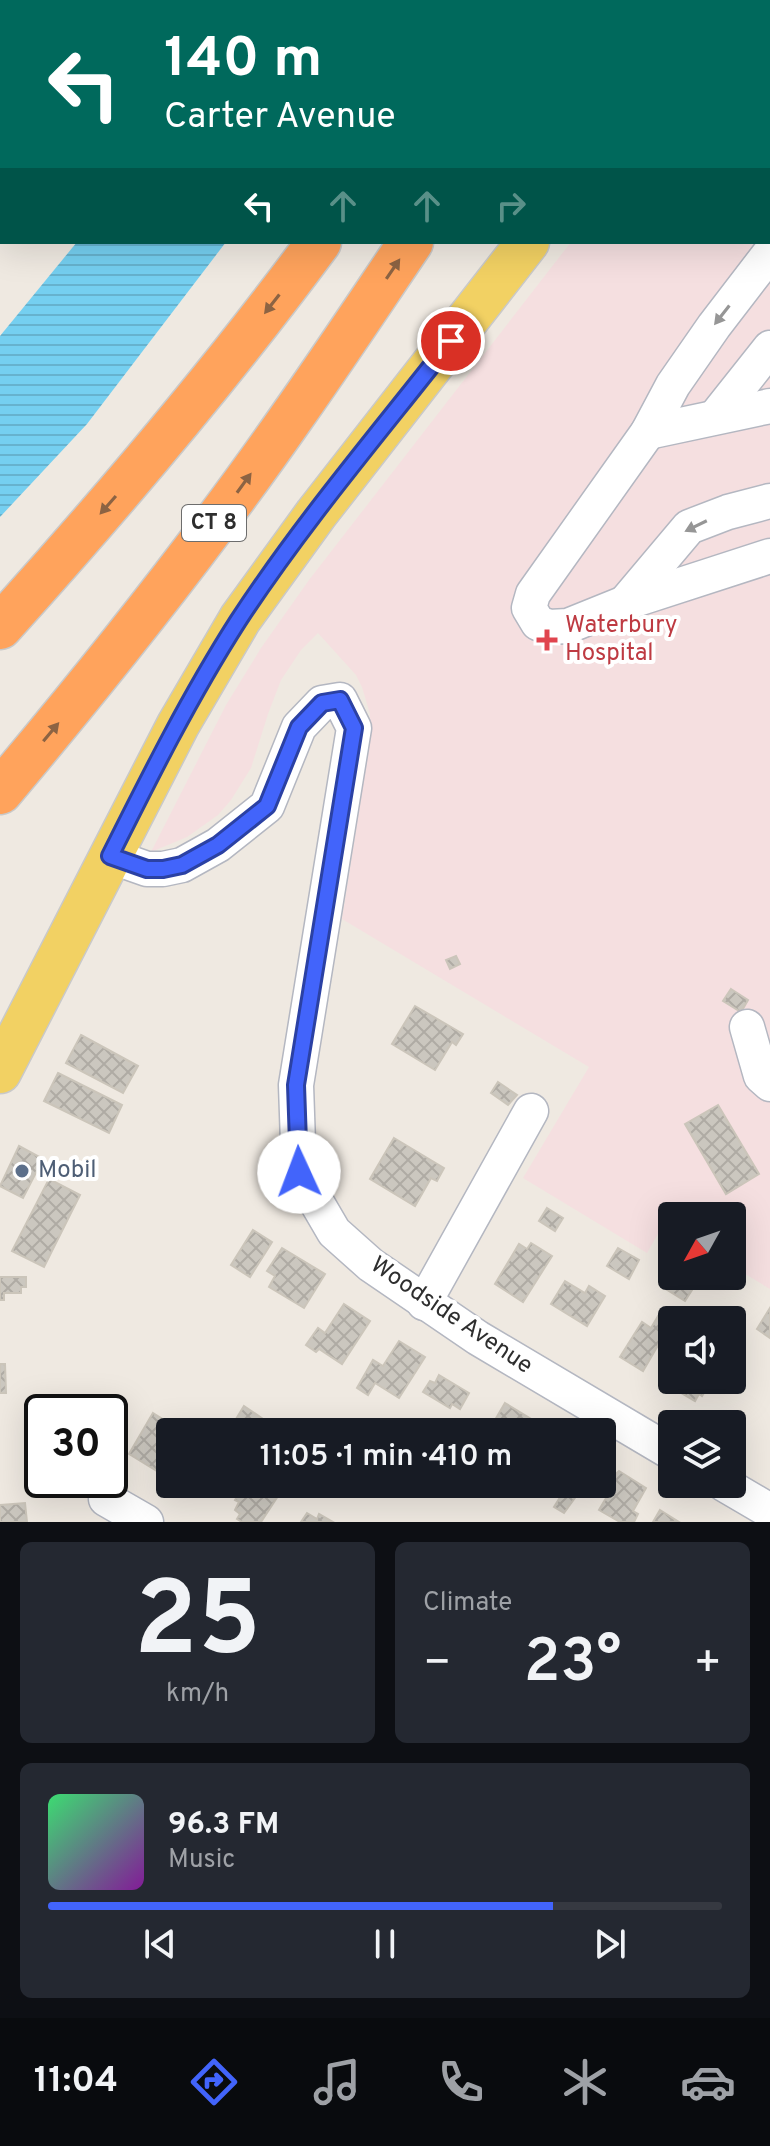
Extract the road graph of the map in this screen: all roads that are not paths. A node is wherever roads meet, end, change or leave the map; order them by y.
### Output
1 (317, 244) edge
2 (410, 244) edge
3 (526, 244) edge
4 (770, 253) edge
5 (770, 348) edge
6 (770, 406) edge
7 (716, 416) junction
8 (648, 432) junction
9 (770, 501) edge
10 (770, 556) edge
11 (625, 603) junction
12 (0, 627) edge
13 (0, 792) edge
14 (110, 856) junction
15 (747, 1027) dead end
16 (0, 1072) edge
17 (770, 1084) edge
18 (531, 1111) dead end
19 (424, 1303) junction
20 (658, 1445) edge
21 (746, 1497) edge
22 (106, 1499) dead end
23 (770, 1511) edge
24 (146, 1522) edge

1 -> 12 highway
13 -> 2 highway, CT 8
3 - 14 main road
4 -> 8 street
5 - 7 street
6 - 7 street
7 - 8 street
8 - 11 street
9 -> 11 street
10 - 11 street
14 - 16 main road
14 - 19 street, Woodside Avenue
15 - 17 street
18 - 19 street
19 - 20 street, Woodside Avenue
21 - 23 street
22 - 24 street

